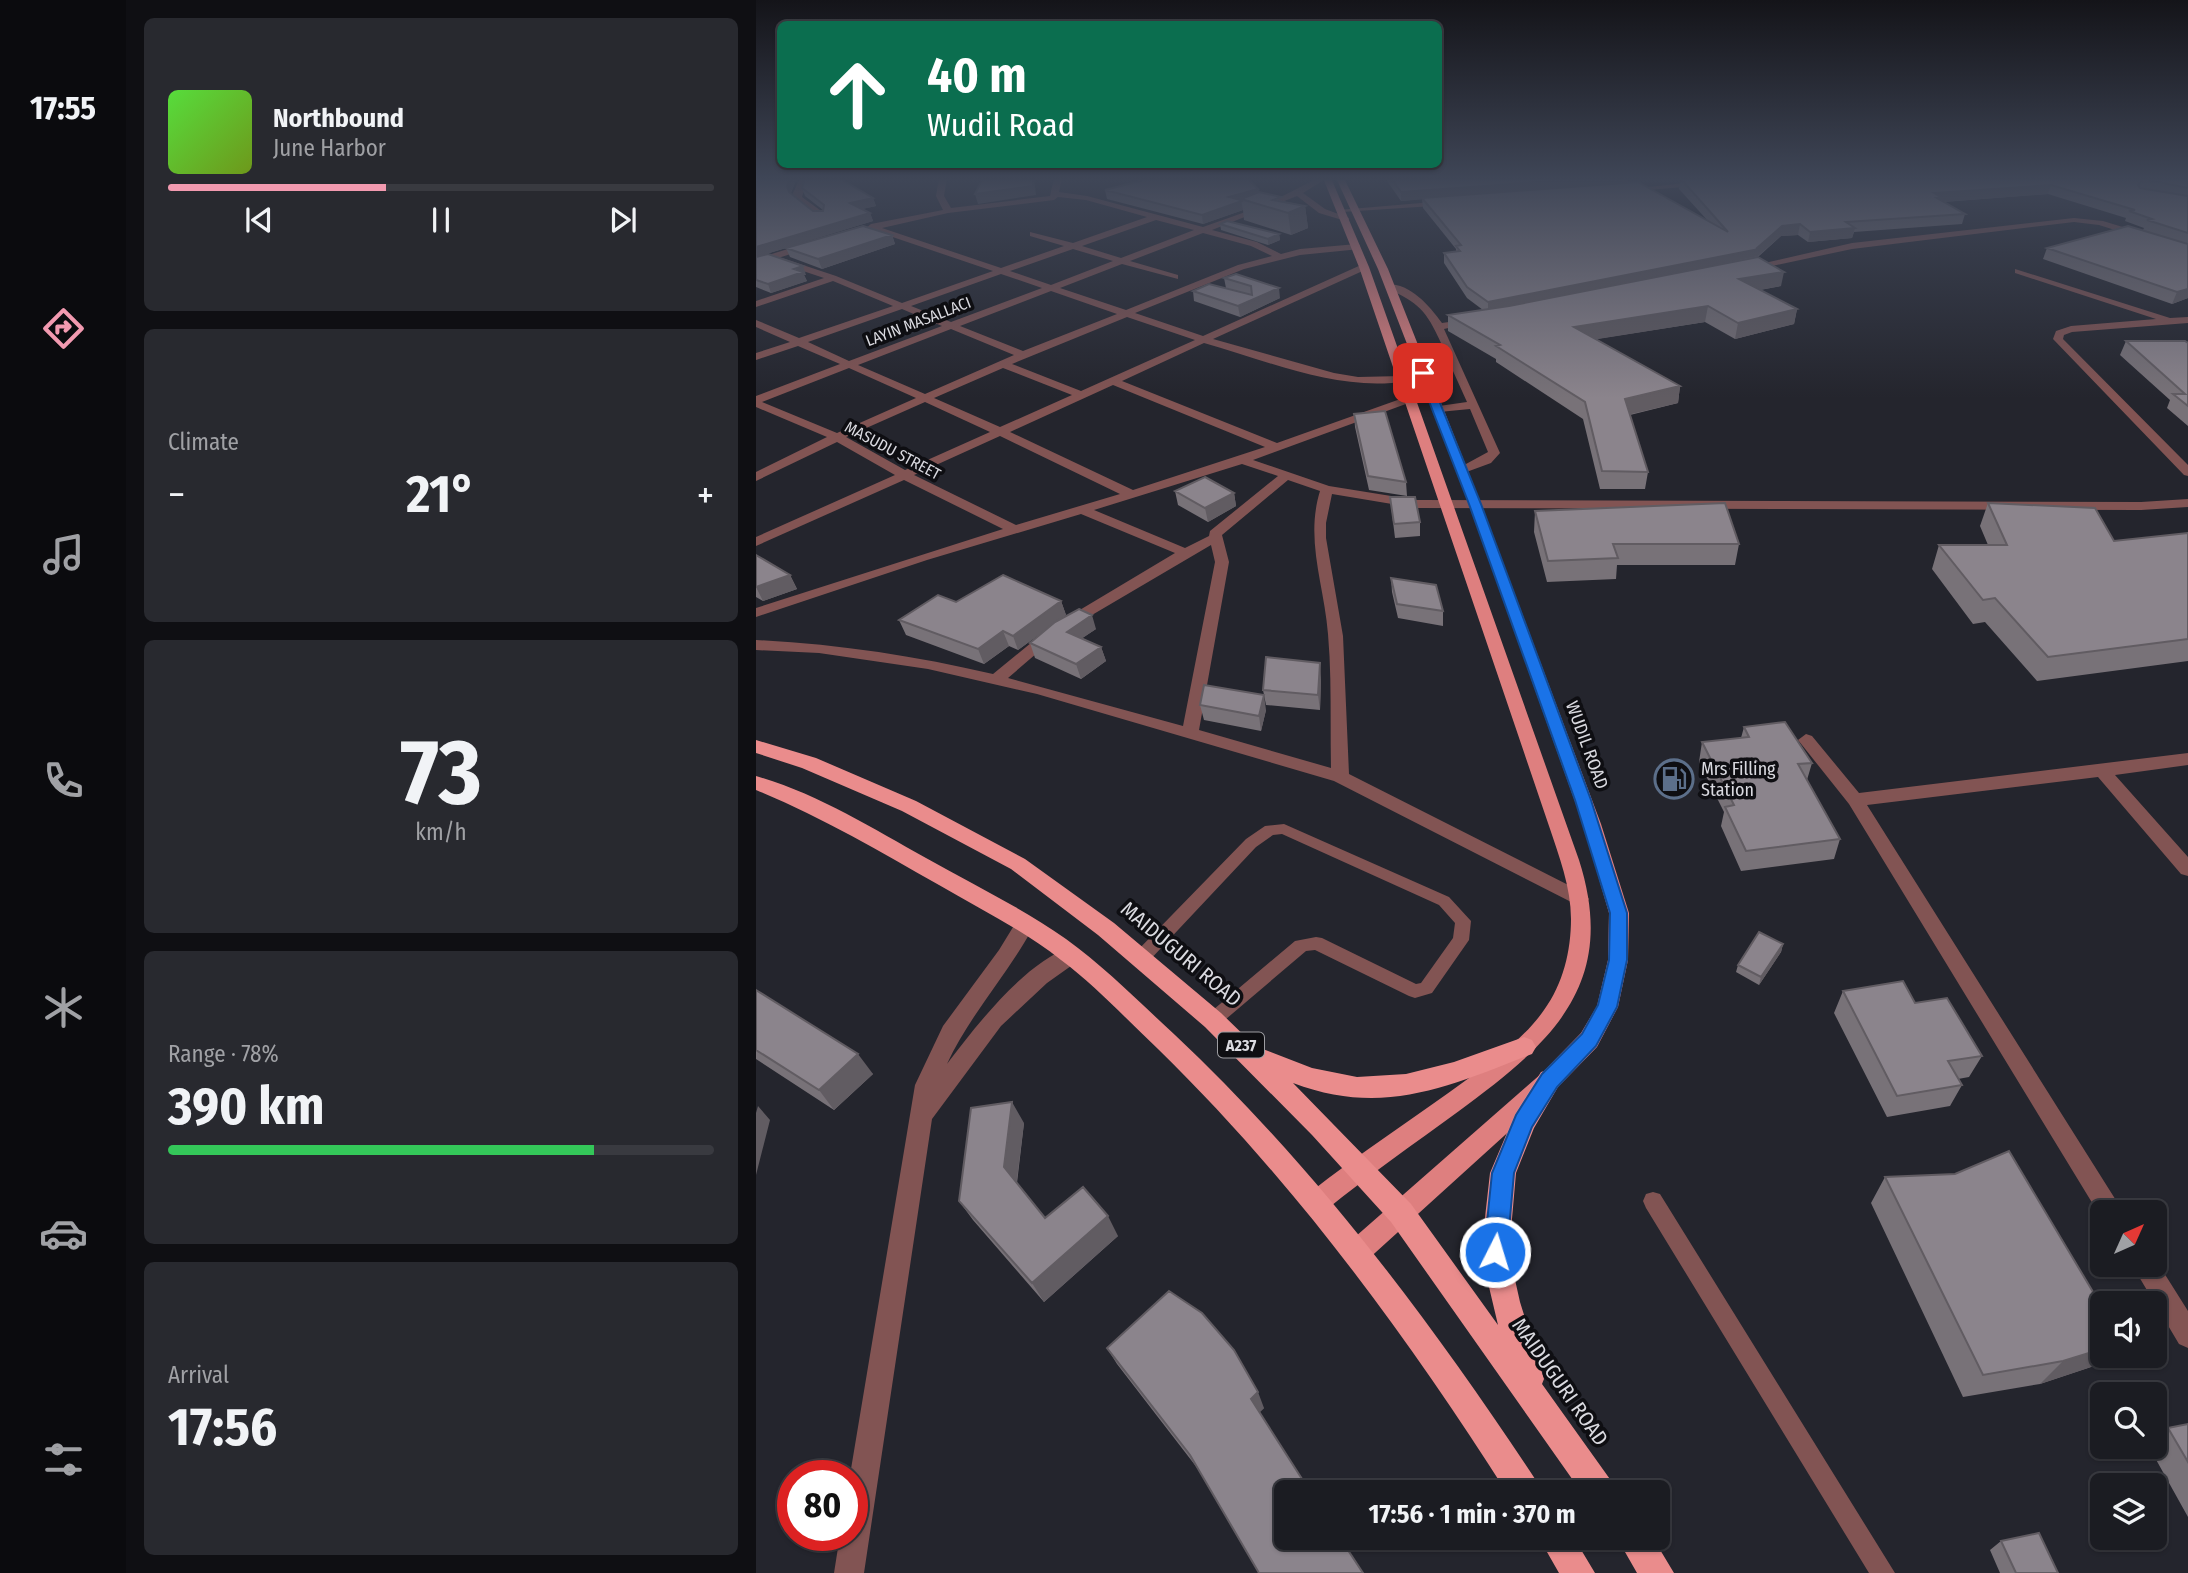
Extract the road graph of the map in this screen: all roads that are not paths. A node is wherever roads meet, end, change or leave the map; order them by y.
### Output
1 (789, 251) edge
2 (943, 251) edge
3 (1056, 251) edge
4 (1088, 251) edge
5 (1146, 251) edge
6 (1271, 251) edge
7 (1318, 251) edge
8 (1358, 251) edge
9 (1370, 251) edge
10 (1826, 251) edge
11 (756, 252) edge
12 (1278, 256) junction
13 (771, 257) junction
14 (756, 261) edge
15 (1119, 262) junction
16 (1364, 267) junction
17 (1000, 271) junction
18 (1732, 271) edge
19 (2018, 271) dead end
20 (1174, 277) dead end
21 (833, 278) junction
22 (1197, 285) junction
23 (1389, 286) junction
24 (1051, 288) junction
25 (1210, 289) edge
26 (756, 304) edge
27 (902, 306) junction
28 (1127, 314) junction
29 (1484, 320) edge
30 (2188, 320) edge
31 (2173, 321) junction
32 (756, 323) edge
33 (949, 326) junction
34 (1438, 327) junction
35 (1205, 340) junction
36 (800, 341) junction
37 (1446, 346) junction
38 (1413, 349) junction
39 (1023, 355) junction
40 (756, 357) edge
41 (1004, 364) junction
42 (848, 365) junction
43 (1402, 379) junction
44 (1113, 381) junction
45 (1082, 395) junction
46 (927, 399) junction
47 (1410, 399) junction
48 (756, 401) edge
49 (1474, 405) junction
50 (1439, 409) junction
51 (1001, 432) junction
52 (837, 437) junction
53 (1275, 447) junction
54 (1241, 460) junction
55 (1461, 470) junction
56 (2188, 472) edge
57 (1287, 475) junction
58 (906, 476) junction
59 (756, 477) edge
60 (1327, 489) junction
61 (1133, 495) junction
62 (2188, 503) edge
63 (1475, 504) junction
64 (1446, 505) junction
65 (1083, 510) junction
66 (1014, 529) junction
67 (1215, 538) junction
68 (756, 542) edge
69 (1186, 553) junction
70 (756, 613) edge
71 (756, 645) edge
72 (996, 680) junction
73 (1190, 733) junction
74 (1806, 740) dead end
75 (756, 746) edge
76 (2188, 759) edge
77 (2102, 771) junction
78 (1340, 778) junction
79 (756, 783) edge
80 (1855, 800) junction
81 (1592, 824) junction
82 (1558, 826) junction
83 (2188, 869) edge
84 (1579, 898) junction
85 (1025, 924) junction
86 (1071, 955) junction
87 (1141, 958) junction
88 (1213, 1020) junction
89 (1524, 1047) junction
90 (1249, 1052) junction
91 (1550, 1080) junction
92 (922, 1114) junction
93 (1359, 1168) junction
94 (2104, 1200) edge
95 (1653, 1201) dead end
96 (1317, 1202) junction
97 (1401, 1213) junction
98 (1356, 1253) junction
99 (2153, 1278) edge
100 (2188, 1335) edge
101 (1533, 1394) junction
102 (1518, 1480) edge
103 (1592, 1480) edge
104 (1563, 1550) edge
105 (1641, 1550) edge
106 (849, 1573) edge
107 (1578, 1573) edge
108 (1657, 1573) edge
109 (1883, 1573) edge

1 - 13 street
2 - 17 street
3 - 17 street
4 - 15 street
5 - 15 street, LAYIN MASALLACI
6 - 12 street
7 - 12 street
8 - 16 main road, WUDIL ROAD
9 - 23 main road, WUDIL ROAD
10 - 18 street
11 - 13 street
12 - 22 street
13 - 14 street
13 - 21 street
15 - 20 street
15 - 24 street, LAYIN MASALLACI
16 - 35 street
16 - 43 main road, WUDIL ROAD
17 - 24 street
17 - 27 street
19 - 31 street
21 - 26 street
21 - 27 street
22 - 25 street
22 - 28 street
23 - 34 street
23 - 38 main road, WUDIL ROAD
24 - 28 street
24 - 33 street, LAYIN MASALLACI
27 - 33 street
27 - 36 street
28 - 35 street
28 - 39 street
29 - 34 street
30 - 31 street
31 - 56 street
32 - 36 street
33 - 39 street
33 - 42 street, LAYIN MASALLACI
34 - 37 street
35 - 43 street
35 - 44 street
36 - 40 street
36 - 42 street
37 - 38 street
37 - 49 street
38 - 50 main road, WUDIL ROAD
39 - 41 street
41 - 45 street
41 - 46 street
42 - 46 street
42 - 48 street, LAYIN MASALLACI
43 - 47 main road, WUDIL ROAD
44 - 45 street
44 - 53 street
45 - 51 street
46 - 51 street
46 - 52 street
47 - 53 street
47 - 64 main road, WUDIL ROAD
48 - 52 street, MASUDU STREET
49 - 50 street
49 - 55 street
50 - 55 main road, WUDIL ROAD
51 - 58 street
51 - 61 street
52 - 58 street, MASUDU STREET
52 - 59 street
53 - 54 street
54 - 57 street
54 - 61 street
55 - 63 main road, WUDIL ROAD
57 - 60 street
57 - 67 street
58 - 66 street, MASUDU STREET
58 - 68 street
60 - 64 street
60 - 78 street
61 - 65 street
62 - 63 street
63 - 64 street
63 - 81 main road, WUDIL ROAD
64 - 82 main road, WUDIL ROAD
65 - 66 street
65 - 69 street
66 - 70 street
67 - 69 street
67 - 73 street
69 - 72 street
71 - 72 street
72 - 73 street
73 - 78 street
74 - 80 street
75 - 87 highway, MAIDUGURI ROAD / A237
76 - 77 street
77 - 80 street
77 - 83 street
78 - 84 street
79 - 85 highway, A237
80 - 94 street
81 - 82 main road
81 - 91 main road, WUDIL ROAD
82 - 84 main road, WUDIL ROAD
84 - 89 main road, WUDIL ROAD
85 - 86 highway, A237
85 - 92 street
86 - 92 street
86 - 96 highway, A237
87 - 88 highway, MAIDUGURI ROAD / A237
87 - 88 lane
88 - 90 highway, MAIDUGURI ROAD / A237
89 - 90 highway
89 - 93 main road, WUDIL ROAD
90 - 93 highway, MAIDUGURI ROAD / A237
91 - 97 main road, WUDIL ROAD
91 - 101 highway
92 - 106 street
93 - 96 main road, WUDIL ROAD
93 - 97 highway, MAIDUGURI ROAD / A237
95 - 109 lane
96 - 98 highway, A237
97 - 98 main road, WUDIL ROAD
97 - 101 highway, MAIDUGURI ROAD / A237
98 - 102 highway, A237
99 - 100 street
101 - 103 highway, MAIDUGURI ROAD / A237
104 - 107 highway
105 - 108 highway

